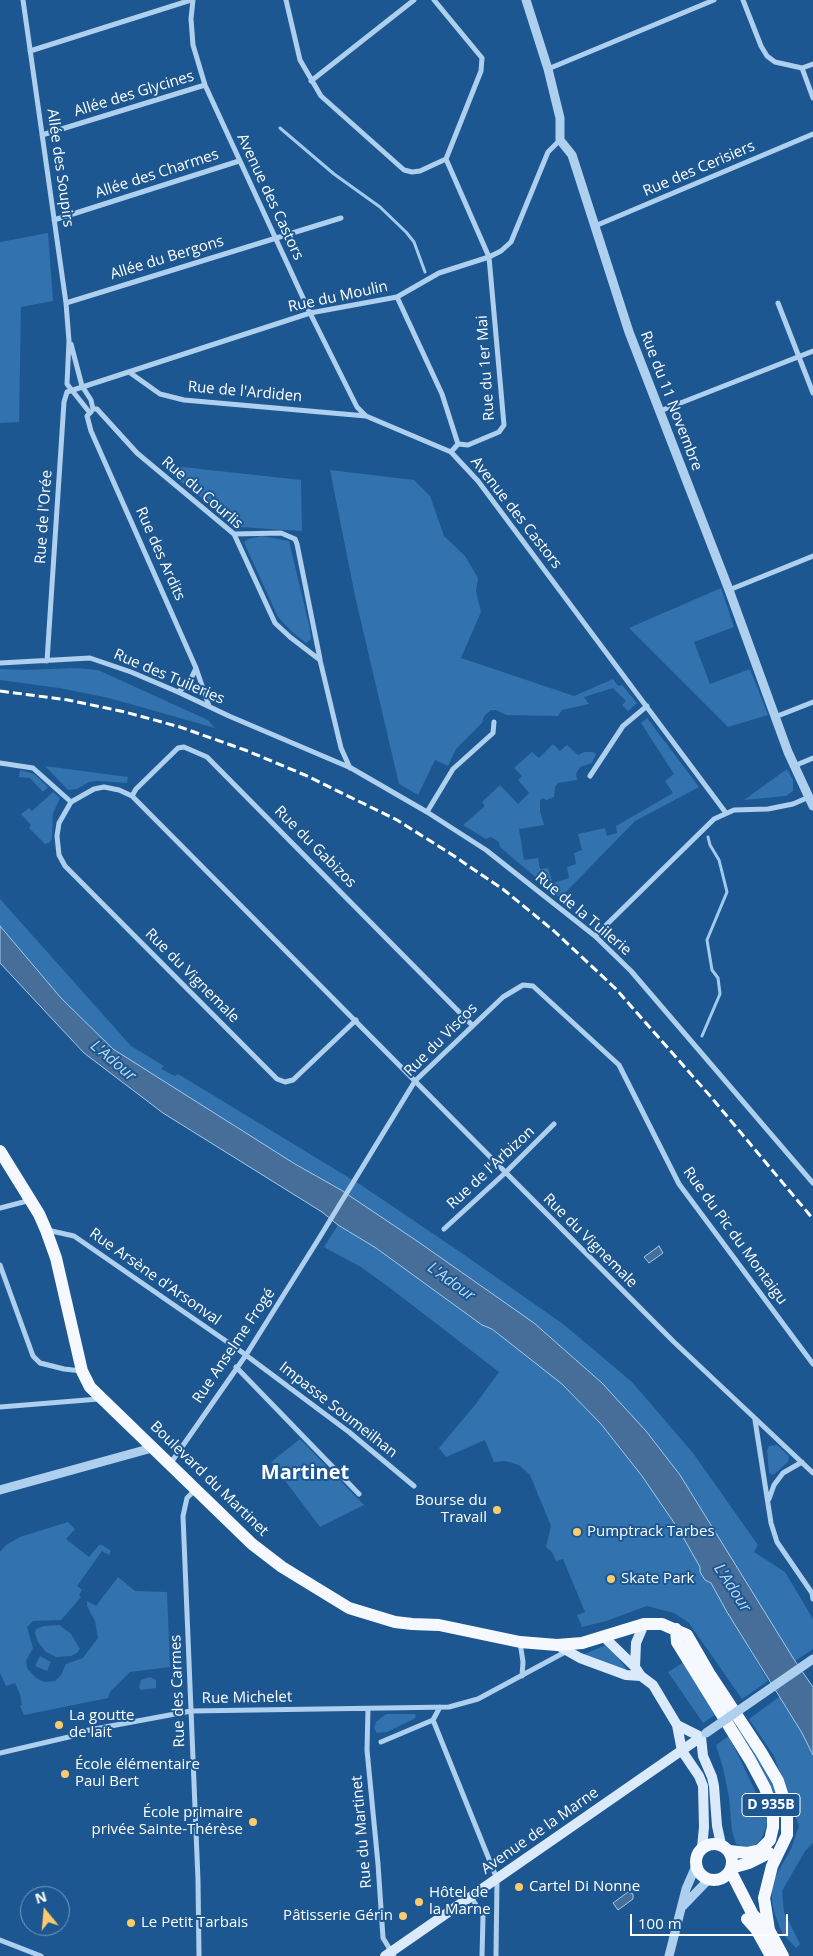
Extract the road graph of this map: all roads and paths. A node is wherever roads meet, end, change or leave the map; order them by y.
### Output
1 (23, 0) edge
2 (192, 0) edge
3 (286, 0) edge
4 (414, 0) edge
5 (434, 0) edge
6 (526, 0) edge
7 (714, 0) edge
8 (743, 0) edge
9 (30, 51) junction
10 (813, 64) edge
11 (802, 68) junction
12 (548, 69) junction
13 (311, 81) junction
14 (205, 85) junction
15 (813, 98) edge
16 (813, 134) edge
17 (42, 135) junction
18 (560, 140) junction
19 (446, 159) junction
20 (239, 161) junction
21 (341, 218) dead end
22 (54, 220) junction
23 (595, 226) junction
24 (275, 237) junction
25 (489, 257) junction
26 (397, 297) junction
27 (66, 303) junction
28 (778, 303) dead end
29 (310, 313) junction
30 (69, 341) junction
31 (813, 351) edge
32 (799, 357) junction
33 (130, 372) junction
34 (82, 386) junction
35 (71, 389) junction
36 (813, 393) edge
37 (91, 411) junction
38 (660, 411) junction
39 (366, 416) junction
40 (458, 444) junction
41 (451, 452) junction
42 (234, 534) junction
43 (813, 556) edge
44 (729, 590) junction
45 (320, 660) junction
46 (47, 661) junction
47 (0, 663) edge
48 (196, 668) junction
49 (178, 692) junction
50 (813, 702) edge
51 (209, 706) junction
52 (647, 706) junction
53 (775, 717) junction
54 (494, 722) dead end
55 (278, 736) joint
56 (813, 758) edge
57 (0, 763) edge
58 (794, 766) junction
59 (350, 768) junction
60 (590, 776) dead end
61 (132, 796) junction
62 (809, 797) junction
63 (71, 802) junction
64 (813, 806) edge
65 (427, 812) junction
66 (726, 813) junction
67 (595, 936) junction
68 (503, 997) joint
69 (356, 1020) junction
70 (472, 1025) junction
71 (416, 1081) junction
72 (554, 1124) dead end
73 (0, 1151) edge
74 (506, 1173) junction
75 (813, 1183) edge
76 (30, 1200) junction
77 (0, 1208) edge
78 (444, 1229) dead end
79 (46, 1230) junction
80 (318, 1240) joint
81 (0, 1265) edge
82 (246, 1355) junction
83 (813, 1364) edge
84 (236, 1368) junction
85 (82, 1371) junction
86 (101, 1399) junction
87 (0, 1406) edge
88 (755, 1419) junction
89 (152, 1448) junction
90 (802, 1462) junction
91 (170, 1464) junction
92 (813, 1473) edge
93 (414, 1486) dead end
94 (196, 1489) junction
95 (0, 1490) edge
96 (359, 1494) dead end
97 (768, 1502) junction
98 (813, 1595) edge
99 (644, 1624) junction
100 (676, 1629) junction
101 (604, 1637) junction
102 (520, 1642) junction
103 (562, 1648) junction
104 (813, 1659) edge
105 (638, 1672) junction
106 (522, 1676) junction
107 (440, 1707) junction
108 (368, 1709) junction
109 (191, 1711) junction
110 (433, 1720) junction
111 (677, 1725) junction
112 (703, 1735) junction
113 (380, 1742) dead end
114 (682, 1751) junction
115 (0, 1753) edge
116 (787, 1834) junction
117 (702, 1848) junction
118 (725, 1848) junction
119 (696, 1866) junction
120 (728, 1876) junction
121 (497, 1878) junction
122 (709, 1879) junction
123 (471, 1897) junction
124 (683, 1906) junction
125 (769, 1930) junction
126 (0, 1940) edge
127 (390, 1955) edge
128 (41, 1956) edge
129 (199, 1956) edge
130 (482, 1956) edge
131 (496, 1956) edge
132 (669, 1956) edge
133 (771, 1956) edge
134 (783, 1956) edge

1 - 9 street, Allée des Soupirs
2 - 9 street
2 - 14 street, Avenue des Castors
3 - 13 street
4 - 13 street
5 - 19 street
6 - 12 street
7 - 12 street
8 - 11 street
9 - 17 street, Allée des Soupirs
10 - 11 street
11 - 15 street
12 - 18 street
13 - 19 street
14 - 17 street, Allée des Glycines
14 - 20 street, Avenue des Castors
16 - 23 street, Rue des Cerisiers
17 - 22 street, Allée des Soupirs
18 - 23 street, Rue du 11 Novembre
18 - 25 street, Rue du Moulin
19 - 25 street
20 - 22 street, Allée des Charmes
20 - 24 street, Avenue des Castors
21 - 24 street, Allée du Bergons
22 - 27 street, Allée des Soupirs
23 - 38 street, Rue du 11 Novembre
24 - 27 street, Allée du Bergons
24 - 29 street, Avenue des Castors
25 - 26 street, Rue du Moulin
25 - 40 street, Rue du 1er Mai
26 - 29 street, Rue du Moulin
26 - 40 street
27 - 30 street, Allée des Soupirs
28 - 32 street
29 - 33 street, Rue du Moulin
29 - 39 street, Avenue des Castors
30 - 34 street, Allée des Soupirs
30 - 35 street, Allée des Soupirs
31 - 32 street
32 - 36 street
32 - 38 street
33 - 34 street, Rue du Moulin
33 - 39 street, Rue de l'Ardiden
34 - 35 street
34 - 37 street, Rue des Ardits
35 - 37 street, Rue des Ardits
35 - 46 street, Rue de l'Orée
37 - 42 street, Rue du Courlis
37 - 48 street, Rue des Ardits
38 - 44 street, Rue du 11 Novembre
39 - 41 street, Avenue des Castors
40 - 41 street
41 - 52 street, Avenue des Castors
42 - 45 street, Rue du Courlis
42 - 45 street
43 - 44 street
44 - 53 street, Rue du 11 Novembre
45 - 59 street
46 - 47 street, Rue des Tuileries
46 - 49 street, Rue des Tuileries
48 - 49 street
48 - 51 street, Rue des Ardits
49 - 51 street, Rue des Tuileries
50 - 53 street
51 - 55 street, Rue des Tuileries
52 - 60 street
52 - 66 street, Avenue des Castors
53 - 58 street, Rue du 11 Novembre
54 - 65 street
55 - 59 street, Rue de la Tuilerie
56 - 58 street
57 - 63 street
58 - 62 street, Rue du 11 Novembre
59 - 65 street, Rue de la Tuilerie
61 - 63 street, Rue du Vignemale
61 - 69 street, Rue du Vignemale
61 - 70 street, Rue du Gabizos
62 - 64 street, Rue du 11 Novembre
62 - 66 street
63 - 69 street, Rue du Vignemale
65 - 67 street, Rue de la Tuilerie
66 - 67 street
67 - 75 street, Rue de la Tuilerie
68 - 70 street, Rue du Viscos
68 - 83 street, Rue du Pic du Montaigu
69 - 71 street, Rue du Vignemale
70 - 71 street, Rue du Viscos
71 - 74 street, Rue du Vignemale
71 - 80 street, Rue du Viscos
72 - 74 street, Rue de l'Arbizon
73 - 76 main road, Boulevard du Martinet
74 - 78 street, Rue de l'Arbizon
74 - 88 street, Rue du Vignemale
76 - 77 street
76 - 79 main road, Boulevard du Martinet
79 - 82 street, Rue Arsène d'Arsonval
79 - 85 main road, Boulevard du Martinet
80 - 82 street, Rue Anselme Frogé
81 - 85 street
82 - 84 street, Rue Anselme Frogé
82 - 93 street, Impasse Soumeilhan
84 - 91 street, Rue Anselme Frogé
84 - 96 street
85 - 86 main road, Boulevard du Martinet
86 - 87 street
86 - 89 main road, Boulevard du Martinet
88 - 90 street, Rue du Vignemale
88 - 97 street
89 - 91 main road, Boulevard du Martinet
89 - 95 street
90 - 92 street, Rue du Vignemale
90 - 97 street
91 - 94 main road, Boulevard du Martinet
94 - 102 main road, Boulevard du Martinet
94 - 109 street, Rue des Carmes
97 - 98 street
99 - 100 main road
99 - 101 main road, Boulevard du Martinet
99 - 105 main road
100 - 116 main road
100 - 118 main road, D 935B
101 - 103 main road, Boulevard du Martinet
101 - 105 main road
102 - 103 main road, Boulevard du Martinet
102 - 106 street
103 - 105 main road, Boulevard du Martinet
103 - 106 street, Rue Michelet
104 - 112 street, bridge
105 - 111 main road
106 - 107 street, Rue Michelet
107 - 108 street, Rue Michelet
107 - 110 street
108 - 109 street, Rue Michelet
108 - 127 street, Rue du Martinet
109 - 115 street, Rue Michelet
109 - 129 street, Rue des Carmes
110 - 113 street
110 - 121 street
111 - 112 main road
111 - 114 main road
112 - 114 main road, Avenue de la Marne
112 - 118 main road
114 - 117 main road
114 - 121 main road, Avenue de la Marne
116 - 120 main road
116 - 125 main road
117 - 118 main road
117 - 119 main road
118 - 120 main road
119 - 122 main road
119 - 124 street
120 - 122 main road
120 - 125 main road
120 - 133 main road
121 - 123 main road, Avenue de la Marne
121 - 131 street
122 - 124 street
123 - 127 main road, Avenue de la Marne
123 - 130 street
124 - 132 street
125 - 134 main road
126 - 128 street

